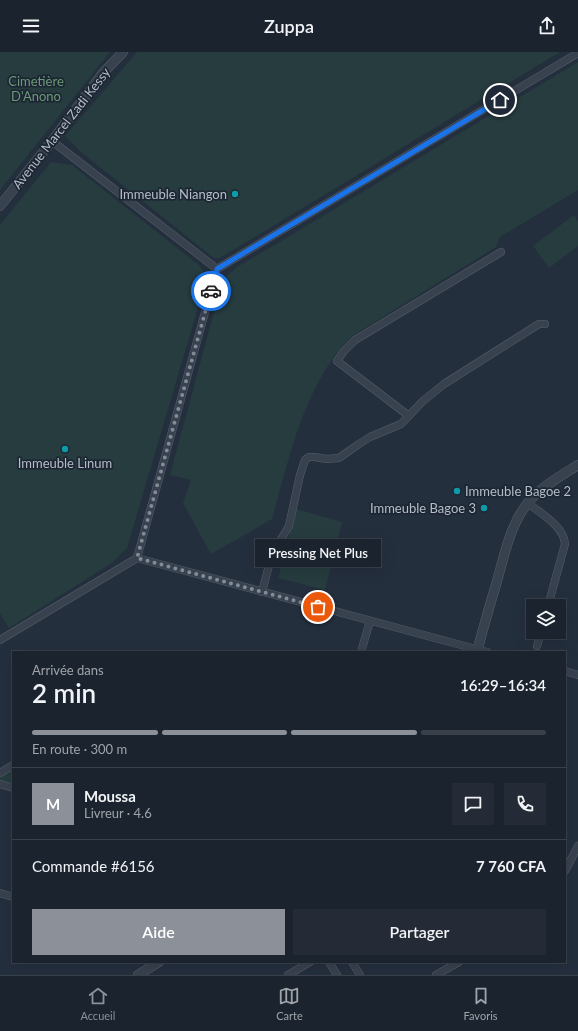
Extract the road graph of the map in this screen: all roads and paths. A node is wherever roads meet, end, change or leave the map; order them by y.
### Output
1 (123, 52) edge
2 (578, 53) edge
3 (52, 140) junction
4 (0, 206) edge
5 (501, 252) dead end
6 (217, 269) junction
7 (545, 324) dead end
8 (409, 416) junction
9 (578, 465) edge
10 (528, 503) junction
11 (137, 558) junction
12 (262, 592) junction
13 (550, 599) edge
14 (370, 621) junction
15 (539, 639) edge
16 (0, 640) edge
17 (537, 646) dead end
18 (360, 651) edge
19 (477, 651) edge
20 (566, 671) edge
21 (578, 675) edge
22 (12, 766) edge
23 (0, 772) edge
24 (0, 784) edge
25 (12, 788) edge
26 (578, 846) edge
27 (566, 869) edge
28 (0, 893) edge
29 (12, 897) edge
30 (157, 963) edge
31 (308, 963) edge
32 (331, 963) edge
33 (353, 963) edge
34 (457, 963) edge
35 (138, 975) edge
36 (288, 975) edge
37 (337, 975) edge
38 (360, 975) edge
39 (436, 975) edge

1 - 3 street, Avenue Marcel Zadi Kessy
2 - 6 street
3 - 4 street, Avenue Marcel Zadi Kessy
3 - 6 street
5 - 8 street
6 - 11 street
7 - 8 street
8 - 12 street
9 - 10 street
10 - 13 street
10 - 19 street
11 - 12 street
11 - 16 street
12 - 14 street
14 - 18 street
14 - 19 street
15 - 17 street
20 - 21 street
22 - 23 street
24 - 25 street
26 - 27 street
28 - 29 street
30 - 35 street
31 - 36 street
32 - 37 street
33 - 38 street
34 - 39 street

